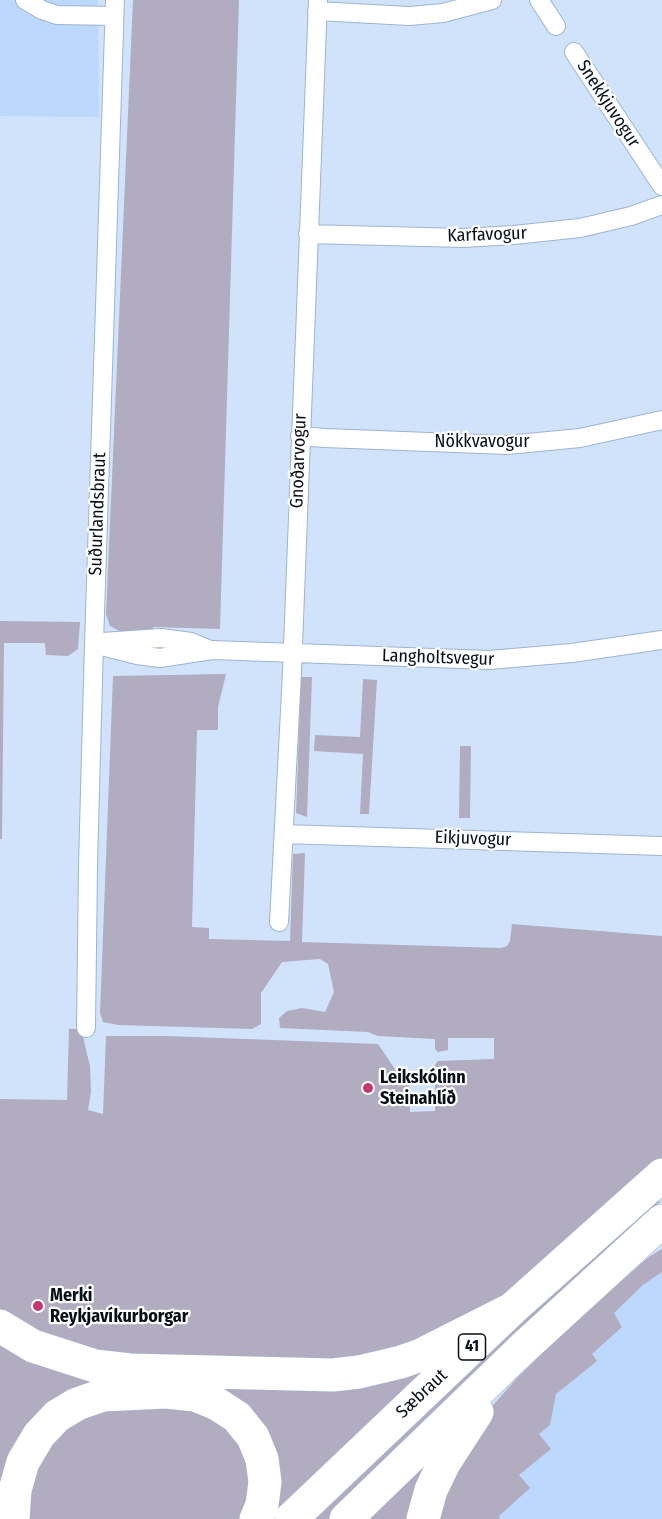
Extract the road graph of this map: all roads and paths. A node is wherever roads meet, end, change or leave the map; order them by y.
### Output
1 (25, 0) edge
2 (492, 0) edge
3 (539, 0) edge
4 (317, 6) edge
5 (115, 8) edge
6 (556, 26) dead end
7 (574, 52) dead end
8 (662, 186) edge
9 (662, 205) edge
10 (308, 234) junction
11 (662, 420) edge
12 (300, 436) junction
13 (662, 640) edge
14 (94, 644) junction
15 (292, 653) junction
16 (284, 834) junction
17 (662, 846) edge
18 (279, 922) dead end
19 (86, 1028) dead end
20 (660, 1178) edge
21 (662, 1221) edge
22 (662, 1238) edge
23 (624, 1257) junction
24 (512, 1309) junction
25 (0, 1326) edge
26 (521, 1350) junction
27 (13, 1519) edge
28 (256, 1519) edge
29 (291, 1519) edge
30 (346, 1519) edge
31 (423, 1519) edge

1 - 5 street
2 - 4 street
3 - 6 street
4 - 10 street, Gnoðarvogur
5 - 14 street, Suðurlandsbraut
7 - 8 street, Snekkjuvogur
9 - 10 street, Karfavogur
10 - 12 street, Gnoðarvogur
11 - 12 street, Nökkvavogur
12 - 15 street, Gnoðarvogur
13 - 15 street, Langholtsvegur
14 - 15 street, Langholtsvegur
14 - 19 street, Suðurlandsbraut
15 - 16 street, Gnoðarvogur
16 - 17 street, Eikjuvogur
16 - 18 street, Gnoðarvogur
20 - 24 highway, Sæbraut / 41
21 - 23 highway, Sæbraut / 41
22 - 23 street
23 - 26 highway, Sæbraut / 41
24 - 25 highway
24 - 29 highway, Sæbraut / 41
26 - 30 highway, Sæbraut / 41
26 - 31 highway
27 - 28 highway

